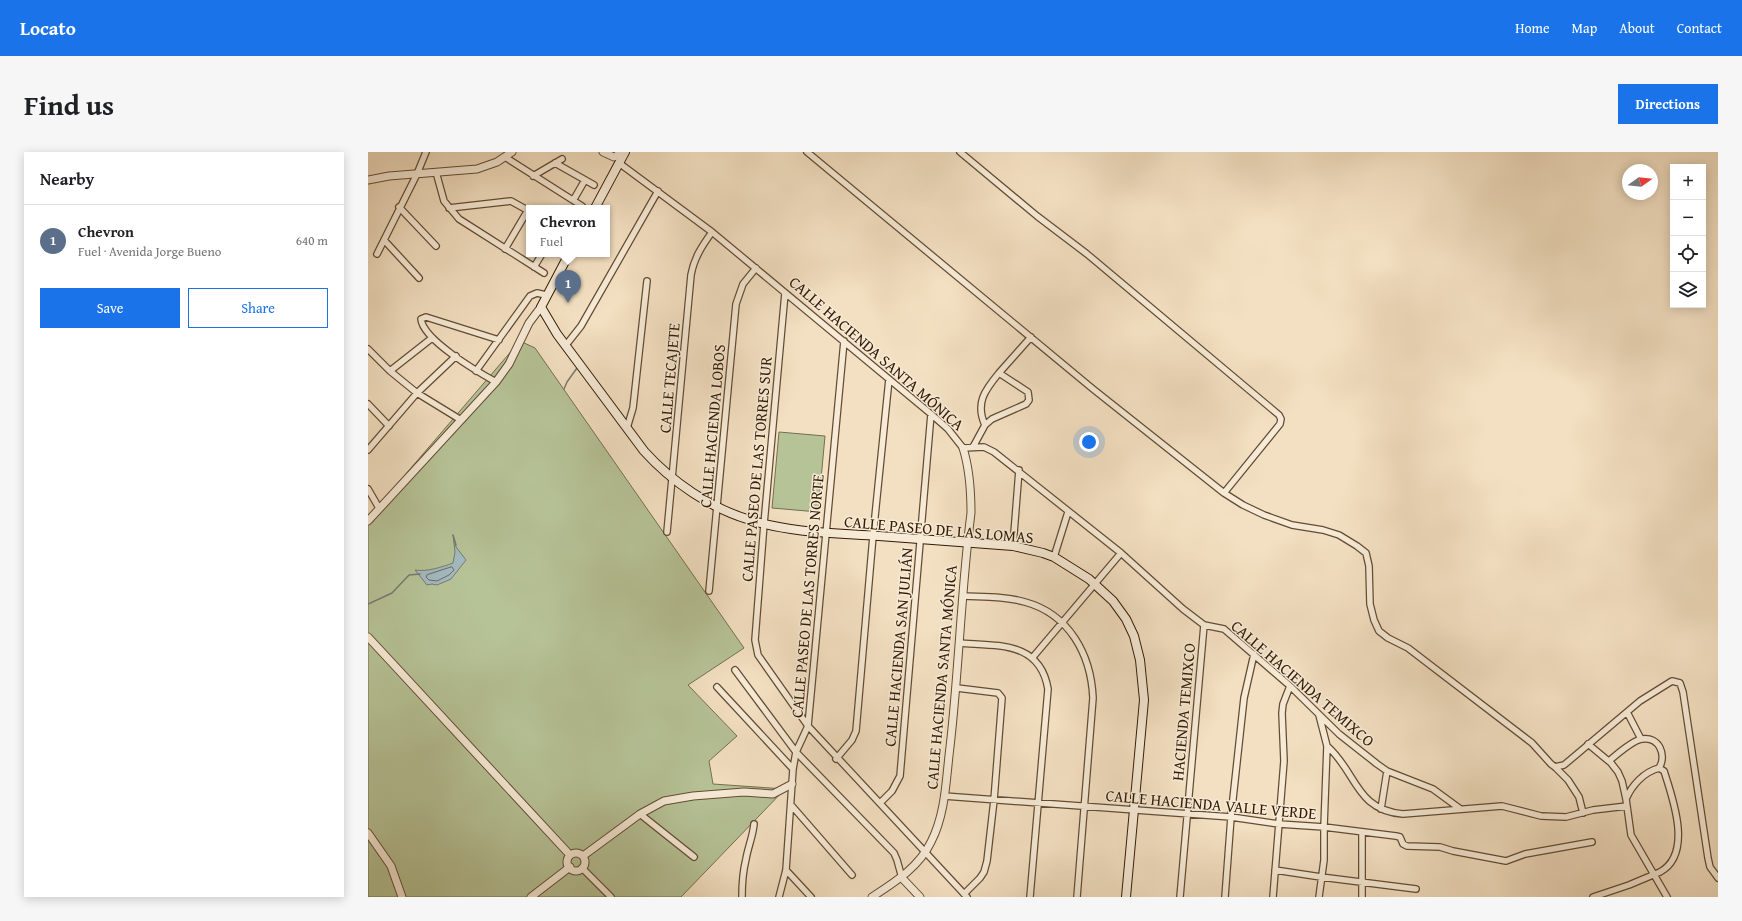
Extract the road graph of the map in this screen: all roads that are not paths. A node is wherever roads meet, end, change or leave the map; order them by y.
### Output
1 (426, 152) edge
2 (512, 152) edge
3 (603, 152) edge
4 (619, 152) edge
5 (625, 152) edge
6 (807, 152) edge
7 (960, 152) edge
8 (505, 157) junction
9 (562, 159) dead end
10 (555, 163) junction
11 (620, 163) junction
12 (436, 172) junction
13 (417, 174) junction
14 (533, 176) junction
15 (368, 180) edge
16 (585, 180) junction
17 (594, 185) dead end
18 (658, 191) junction
19 (574, 199) junction
20 (581, 205) edge
21 (597, 205) edge
22 (399, 207) junction
23 (449, 208) junction
24 (526, 208) edge
25 (526, 215) edge
26 (712, 232) junction
27 (384, 240) junction
28 (436, 246) dead end
29 (504, 249) junction
30 (377, 254) dead end
31 (540, 257) edge
32 (567, 257) edge
33 (534, 267) junction
34 (756, 268) junction
35 (544, 273) dead end
36 (419, 278) dead end
37 (647, 281) dead end
38 (786, 293) junction
39 (546, 295) junction
40 (541, 307) junction
41 (1031, 337) junction
42 (432, 338) junction
43 (499, 340) junction
44 (844, 341) junction
45 (566, 345) junction
46 (368, 349) edge
47 (456, 356) junction
48 (390, 370) junction
49 (476, 371) junction
50 (999, 373) junction
51 (889, 379) junction
52 (496, 382) junction
53 (417, 393) junction
54 (368, 404) edge
55 (931, 414) junction
56 (461, 420) junction
57 (985, 425) junction
58 (389, 426) junction
59 (627, 428) junction
60 (973, 447) junction
61 (963, 448) junction
62 (368, 450) edge
63 (1019, 470) junction
64 (673, 478) junction
65 (368, 489) edge
66 (1224, 493) junction
67 (717, 507) junction
68 (379, 508) junction
69 (1068, 512) junction
70 (368, 521) edge
71 (764, 524) junction
72 (667, 532) dead end
73 (826, 533) junction
74 (873, 536) junction
75 (920, 539) junction
76 (967, 543) junction
77 (1013, 546) junction
78 (1121, 553) junction
79 (1054, 557) junction
80 (1095, 585) junction
81 (709, 591) dead end
82 (963, 596) junction
83 (1062, 622) junction
84 (1204, 625) junction
85 (368, 637) edge
86 (960, 643) junction
87 (1254, 654) junction
88 (1033, 657) junction
89 (735, 670) dead end
90 (1290, 686) junction
91 (717, 687) dead end
92 (957, 688) junction
93 (1627, 712) junction
94 (1319, 714) junction
95 (808, 726) junction
96 (1641, 739) junction
97 (1588, 744) junction
98 (1327, 746) junction
99 (796, 752) junction
100 (836, 758) junction
101 (1609, 761) junction
102 (1555, 767) junction
103 (1659, 768) junction
104 (793, 769) junction
105 (1387, 771) junction
106 (792, 784) junction
107 (944, 796) junction
108 (1626, 799) junction
109 (994, 800) junction
110 (1038, 803) junction
111 (880, 804) junction
112 (792, 806) junction
113 (1627, 806) junction
114 (1084, 807) junction
115 (1459, 808) junction
116 (1382, 809) junction
117 (1134, 810) junction
118 (1583, 813) junction
119 (640, 814) junction
120 (1187, 814) junction
121 (1231, 817) junction
122 (754, 824) dead end
123 (1279, 824) junction
124 (1324, 827) junction
125 (1362, 832) junction
126 (368, 833) edge
127 (1592, 842) dead end
128 (925, 851) junction
129 (570, 855) junction
130 (583, 856) junction
131 (694, 857) dead end
132 (570, 868) junction
133 (582, 868) junction
134 (786, 870) junction
135 (1275, 870) junction
136 (1654, 873) junction
137 (852, 875) dead end
138 (1321, 877) junction
139 (902, 878) junction
140 (1718, 878) edge
141 (1362, 882) junction
142 (1416, 889) dead end
143 (965, 895) edge
144 (402, 897) edge
145 (531, 897) edge
146 (611, 897) edge
147 (742, 897) edge
148 (779, 897) edge
149 (811, 897) edge
150 (872, 897) edge
151 (920, 897) edge
152 (1030, 897) edge
153 (1077, 897) edge
154 (1126, 897) edge
155 (1180, 897) edge
156 (1225, 897) edge
157 (1273, 897) edge
158 (1319, 897) edge
159 (1362, 897) edge
160 (1593, 897) edge
161 (1667, 897) edge

1 - 13 street
2 - 8 street
3 - 4 street
5 - 11 main road
6 - 41 street
7 - 66 street
8 - 12 street
8 - 14 street
9 - 10 street
10 - 14 street
10 - 16 street
11 - 18 street, CALLE HACIENDA SANTA MÓNICA
11 - 21 main road
12 - 13 street
12 - 23 street
13 - 15 street
13 - 22 street
14 - 19 street
16 - 17 street
16 - 19 street
18 - 26 street, CALLE HACIENDA SANTA MÓNICA
18 - 45 street
19 - 20 street
22 - 27 street
22 - 28 street
23 - 24 street
23 - 29 street
25 - 29 street
26 - 34 street, CALLE HACIENDA SANTA MÓNICA
26 - 64 street, CALLE TECAJETE
27 - 30 street
27 - 36 street
29 - 33 street
31 - 33 street
32 - 39 main road
33 - 35 street
34 - 38 street, CALLE HACIENDA SANTA MÓNICA
34 - 67 street, CALLE HACIENDA LOBOS
37 - 59 street
38 - 44 street, CALLE HACIENDA SANTA MÓNICA
38 - 71 street, CALLE PASEO DE LAS TORRES SUR
39 - 40 main road
39 - 43 street
40 - 45 main road, CALLE PASEO DE LAS LOMAS
40 - 52 street
41 - 50 street
41 - 66 street
42 - 43 street
42 - 47 street
42 - 48 street
43 - 49 street
44 - 51 street, CALLE HACIENDA SANTA MÓNICA
44 - 73 street, CALLE PASEO DE LAS TORRES NORTE
45 - 59 main road, CALLE PASEO DE LAS LOMAS
46 - 48 street
47 - 49 street
47 - 53 street
48 - 53 street
49 - 52 street
50 - 57 street
50 - 57 street
51 - 55 street, CALLE HACIENDA SANTA MÓNICA
51 - 74 street
52 - 56 street
53 - 56 street
53 - 58 street
54 - 58 street
55 - 61 street, CALLE HACIENDA SANTA MÓNICA
55 - 75 street, CALLE HACIENDA SAN JULIÁN
56 - 68 street
57 - 60 street
58 - 62 street
59 - 64 main road, CALLE PASEO DE LAS LOMAS
60 - 61 street, CALLE HACIENDA TEMIXCO
60 - 63 street, CALLE HACIENDA TEMIXCO
61 - 76 street, CALLE HACIENDA SANTA MÓNICA
63 - 69 street, CALLE HACIENDA TEMIXCO
63 - 77 street
64 - 67 main road, CALLE PASEO DE LAS LOMAS
64 - 72 street, CALLE TECAJETE
65 - 68 street
66 - 102 street
67 - 71 main road, CALLE PASEO DE LAS LOMAS
67 - 81 street, CALLE HACIENDA LOBOS
68 - 70 street
69 - 78 street, CALLE HACIENDA TEMIXCO
69 - 79 street
71 - 73 main road, CALLE PASEO DE LAS LOMAS
71 - 95 street, CALLE PASEO DE LAS TORRES SUR
73 - 74 main road, CALLE PASEO DE LAS LOMAS
73 - 95 street, CALLE PASEO DE LAS TORRES NORTE
74 - 75 main road, CALLE PASEO DE LAS LOMAS
74 - 100 street
75 - 76 main road, CALLE PASEO DE LAS LOMAS
75 - 111 street, CALLE HACIENDA SAN JULIÁN
76 - 77 main road, CALLE PASEO DE LAS LOMAS
76 - 82 street, CALLE HACIENDA SANTA MÓNICA
77 - 79 main road, CALLE PASEO DE LAS LOMAS
78 - 80 street
78 - 84 street, CALLE HACIENDA TEMIXCO
79 - 80 main road, CALLE PASEO DE LAS LOMAS
80 - 83 street
80 - 117 main road, CALLE PASEO DE LAS LOMAS
82 - 83 street
82 - 86 street, CALLE HACIENDA SANTA MÓNICA
83 - 88 street
83 - 114 street
84 - 87 street, CALLE HACIENDA TEMIXCO
84 - 120 street, HACIENDA TEMIXCO
85 - 129 street
86 - 88 street
86 - 92 street, CALLE HACIENDA SANTA MÓNICA
87 - 90 street, CALLE HACIENDA TEMIXCO
87 - 121 street
88 - 110 street
89 - 99 street
90 - 94 street, CALLE HACIENDA TEMIXCO
90 - 123 street
91 - 104 street
92 - 107 street, CALLE HACIENDA SANTA MÓNICA
92 - 109 street
93 - 96 street
93 - 97 street
93 - 140 street
94 - 98 street
94 - 105 street, CALLE HACIENDA TEMIXCO
95 - 99 street, CALLE PASEO DE LAS TORRES NORTE
95 - 100 street
96 - 101 street
96 - 103 street
97 - 101 street
97 - 102 street
98 - 116 street
98 - 124 street
99 - 104 street, CALLE PASEO DE LAS TORRES NORTE
99 - 139 street
100 - 111 street
101 - 108 street
102 - 118 street
103 - 108 street
103 - 136 street
104 - 106 street, CALLE PASEO DE LAS TORRES NORTE
105 - 115 street, CALLE HACIENDA TEMIXCO
105 - 116 street
106 - 112 street, CALLE PASEO DE LAS TORRES NORTE
106 - 119 street
107 - 109 street, CALLE HACIENDA VALLE VERDE
107 - 128 street, CALLE HACIENDA SANTA MÓNICA
108 - 113 street
109 - 110 street, CALLE HACIENDA VALLE VERDE
109 - 143 street
110 - 114 street, CALLE HACIENDA VALLE VERDE
110 - 152 street
111 - 128 street
112 - 134 street, CALLE PASEO DE LAS TORRES NORTE
112 - 137 street
113 - 118 street
113 - 136 street
114 - 117 street, CALLE HACIENDA VALLE VERDE
114 - 153 street
115 - 116 street
115 - 118 street
117 - 120 street, CALLE HACIENDA VALLE VERDE
117 - 154 main road, CALLE PASEO DE LAS LOMAS
119 - 130 street
119 - 131 street
120 - 121 street, CALLE HACIENDA VALLE VERDE
120 - 155 street, HACIENDA TEMIXCO
121 - 123 street, CALLE HACIENDA VALLE VERDE
121 - 156 street
122 - 147 street
123 - 124 street, CALLE HACIENDA VALLE VERDE
123 - 135 street
124 - 125 street, CALLE HACIENDA VALLE VERDE
124 - 138 street
125 - 127 street, CALLE HACIENDA VALLE VERDE
125 - 141 street
126 - 144 street
128 - 139 street, CALLE HACIENDA SANTA MÓNICA
128 - 143 street
129 - 130 street
129 - 132 street
130 - 133 street
132 - 133 street
132 - 145 street
133 - 146 street
134 - 148 street, CALLE PASEO DE LAS TORRES NORTE
134 - 149 street
135 - 138 street
135 - 157 street
136 - 160 street
136 - 161 street
138 - 141 street
138 - 158 street
139 - 150 street, CALLE HACIENDA SANTA MÓNICA
139 - 151 street
141 - 142 street
141 - 159 street

